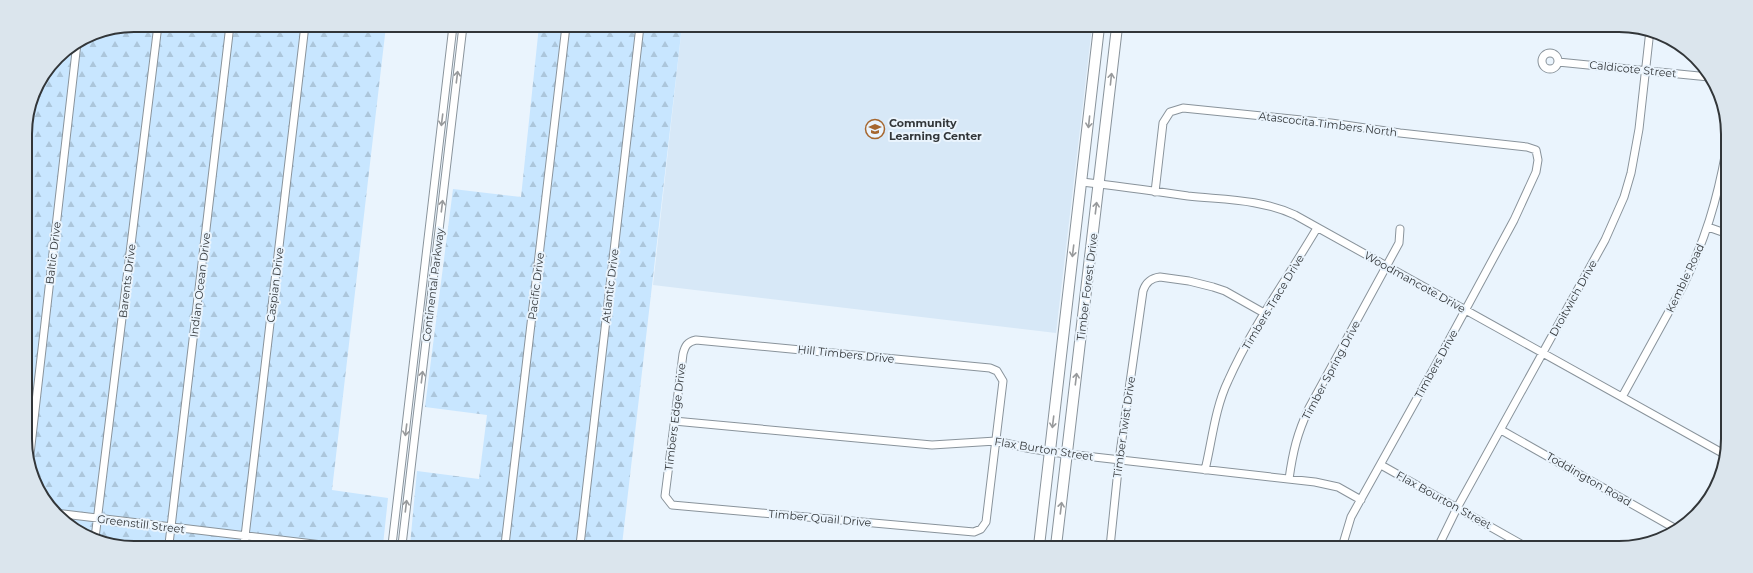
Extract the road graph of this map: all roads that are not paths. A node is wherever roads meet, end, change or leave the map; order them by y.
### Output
1 (157, 32) edge
2 (229, 32) edge
3 (304, 32) edge
4 (452, 32) edge
5 (462, 32) edge
6 (565, 32) edge
7 (639, 32) edge
8 (1099, 32) edge
9 (1117, 32) edge
10 (1649, 36) edge
11 (1116, 39) junction
12 (76, 50) edge
13 (1558, 62) dead end
14 (1645, 71) junction
15 (1704, 78) edge
16 (1721, 178) edge
17 (1532, 181) joint
18 (1082, 182) junction
19 (1099, 184) junction
20 (1155, 192) junction
21 (1708, 227) junction
22 (1317, 228) junction
23 (1400, 229) dead end
24 (1721, 232) edge
25 (1387, 267) junction
26 (1466, 310) junction
27 (1264, 313) junction
28 (1065, 324) junction
29 (1082, 325) junction
30 (689, 342) joint
31 (1543, 353) junction
32 (1622, 397) junction
33 (674, 421) junction
34 (32, 429) edge
35 (1501, 430) junction
36 (996, 441) junction
37 (1050, 452) junction
38 (1720, 452) edge
39 (1067, 454) junction
40 (1119, 460) junction
41 (1381, 465) junction
42 (1205, 470) junction
43 (1289, 479) junction
44 (666, 495) joint
45 (1361, 500) junction
46 (1457, 508) junction
47 (65, 514) edge
48 (97, 519) junction
49 (1671, 526) edge
50 (171, 528) junction
51 (95, 534) edge
52 (245, 536) junction
53 (169, 541) edge
54 (244, 541) edge
55 (288, 541) edge
56 (392, 541) edge
57 (402, 541) edge
58 (505, 541) edge
59 (580, 541) edge
60 (1039, 541) edge
61 (1057, 541) edge
62 (1111, 541) edge
63 (1344, 541) edge
64 (1441, 541) edge
65 (1516, 541) edge

1 - 48 street, Barents Drive
2 - 50 street, Indian Ocean Drive
3 - 52 street, Caspian Drive
4 -> 56 street, Continental Parkway
57 -> 5 street, Continental Parkway
6 - 58 street, Pacific Drive
7 - 59 street, Atlantic Drive
8 - 11 main road
8 -> 18 main road, Timber Forest Drive
9 - 11 main road, Timber Forest Drive
10 - 14 street, Droitwich Drive
19 -> 11 main road, Timber Forest Drive
12 - 34 street, Baltic Drive
13 - 14 street, Caldicote Street
14 - 15 street, Caldicote Street
14 - 31 street, Droitwich Drive
16 - 21 street, Kemble Road
17 - 20 street, Atascocita Timbers North
17 - 26 street, Timbers Drive
18 - 19 street, Woodmancote Drive
18 -> 28 main road, Timber Forest Drive
19 - 20 street, Woodmancote Drive
29 -> 19 main road, Timber Forest Drive
20 - 22 street, Woodmancote Drive
21 - 24 street
21 - 32 street, Kemble Road
22 - 25 street, Woodmancote Drive
22 - 27 street, Timbers Trace Drive
23 - 25 street, Timber Spring Drive
25 - 26 street, Woodmancote Drive
25 - 43 street, Timber Spring Drive
26 - 31 street, Woodmancote Drive
26 - 41 street, Timbers Drive
27 - 40 street, Timber Twist Drive
27 - 42 street, Timbers Trace Drive
28 - 29 main road
28 -> 37 main road, Timber Forest Drive
39 -> 29 main road, Timber Forest Drive
30 - 33 street, Timbers Edge Drive
30 - 36 street, Hill Timbers Drive
31 - 32 street, Woodmancote Drive
31 - 35 street, Droitwich Drive
32 - 38 street, Woodmancote Drive
33 - 36 street, Flax Burton Street
33 - 44 street, Timbers Edge Drive
35 - 46 street, Droitwich Drive
35 - 49 street, Toddington Road
36 - 37 street, Flax Burton Street
36 - 44 street, Timber Quail Drive
37 - 39 street, Flax Burton Street
37 - 60 main road, Timber Forest Drive
39 - 40 street, Flax Burton Street
61 -> 39 main road, Timber Forest Drive
40 - 42 street, Flax Burton Street
40 - 62 street, Timber Twist Drive
41 - 45 street, Timbers Drive
41 - 46 street, Flax Bourton Street
42 - 43 street, Flax Burton Street
43 - 45 street, Flax Burton Street
45 - 63 street, Timbers Drive
46 - 64 street, Droitwich Drive
46 - 65 street, Flax Bourton Street
47 - 48 street, Greenstill Street
48 - 50 street, Greenstill Street
48 - 51 street, Barents Drive
50 - 52 street, Greenstill Street
50 - 53 street, Indian Ocean Drive
52 - 54 street, Caspian Drive
52 - 55 street, Greenstill Street

